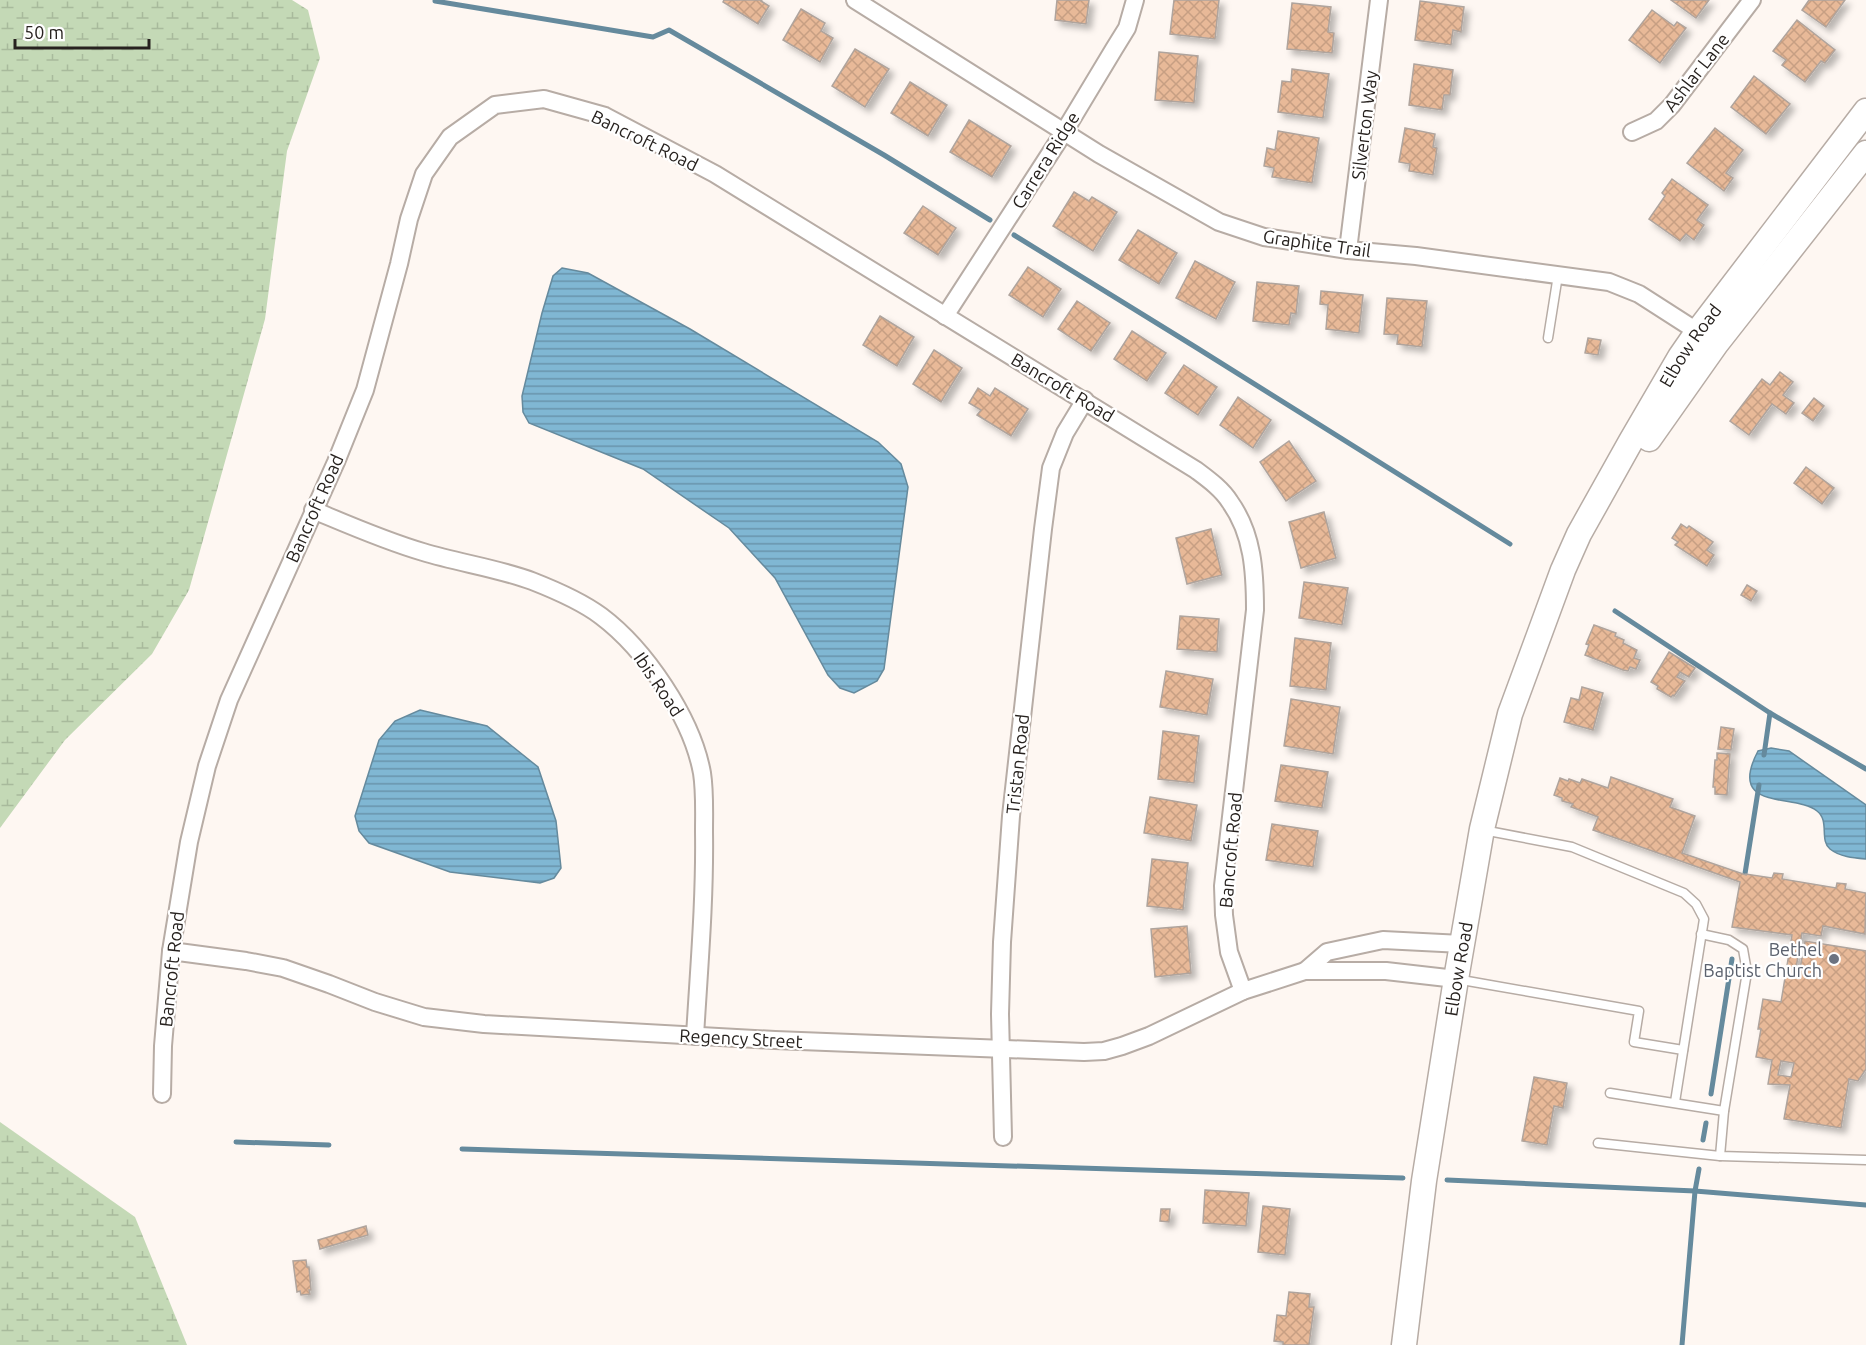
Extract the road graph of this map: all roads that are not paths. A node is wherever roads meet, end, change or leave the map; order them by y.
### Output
1 (855, 0) edge
2 (1135, 0) edge
3 (1379, 0) edge
4 (1752, 0) edge
5 (1866, 111) edge
6 (1064, 132) junction
7 (1632, 132) dead end
8 (1866, 153) edge
9 (1348, 249) junction
10 (1558, 274) junction
11 (945, 316) junction
12 (1707, 337) junction
13 (1548, 338) dead end
14 (1084, 400) junction
15 (313, 510) junction
16 (1482, 830) junction
17 (1701, 934) junction
18 (1462, 944) junction
19 (171, 951) junction
20 (1305, 971) junction
21 (1456, 979) junction
22 (1243, 991) junction
23 (695, 1036) junction
24 (1000, 1050) junction
25 (1683, 1050) junction
26 (1611, 1093) dead end
27 (162, 1094) dead end
28 (1675, 1102) junction
29 (1724, 1111) junction
30 (1003, 1137) dead end
31 (1598, 1143) dead end
32 (1720, 1156) junction
33 (1866, 1160) edge
34 (1404, 1345) edge

1 - 6 street, Graphite Trail
2 - 6 street, Carrera Ridge
3 - 9 street, Silverton Way
4 - 7 street, Ashlar Lane
5 - 12 main road, Elbow Road
6 - 9 street, Graphite Trail
6 - 11 street, Carrera Ridge
8 - 12 main road, Elbow Road
9 - 10 street, Graphite Trail
10 - 12 street, Graphite Trail
10 - 13 lane
11 - 14 street, Bancroft Road
11 - 15 street, Bancroft Road
12 - 16 main road, Elbow Road
14 - 22 street, Bancroft Road
14 - 24 street, Tristan Road
15 - 19 street, Bancroft Road
15 - 23 street, Ibis Road
16 - 17 lane
16 - 18 main road, Elbow Road
17 - 25 lane
17 - 29 lane
18 - 20 street, Regency Street
18 - 21 main road, Elbow Road
19 - 23 street, Regency Street
19 - 27 street, Bancroft Road
20 - 21 street, Regency Street
20 - 22 street, Regency Street
21 - 25 lane
21 - 34 main road, Elbow Road
22 - 24 street, Regency Street
23 - 24 street, Regency Street
24 - 30 street, Tristan Road
25 - 28 lane
26 - 28 lane
28 - 29 lane
29 - 32 lane
31 - 32 lane
32 - 33 lane

